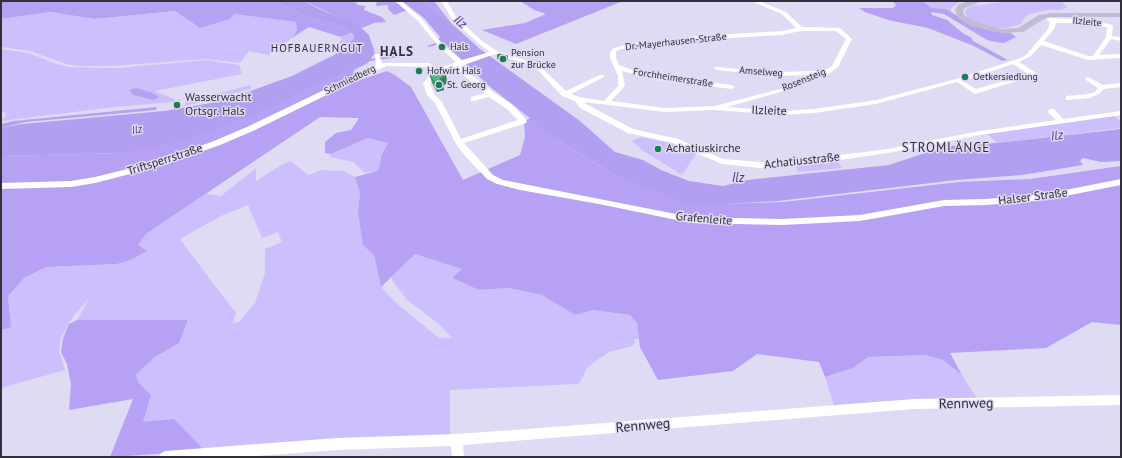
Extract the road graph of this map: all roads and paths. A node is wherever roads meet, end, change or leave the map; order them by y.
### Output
1 (398, 1) edge
2 (444, 1) edge
3 (754, 1) edge
4 (979, 1) edge
5 (1121, 15) edge
6 (1044, 16) junction
7 (1054, 21) junction
8 (800, 29) junction
9 (1110, 34) junction
10 (1121, 39) edge
11 (1040, 42) junction
12 (493, 53) junction
13 (1121, 56) edge
14 (1095, 57) junction
15 (460, 62) junction
16 (1014, 62) junction
17 (616, 66) junction
18 (717, 68) dead end
19 (437, 72) junction
20 (828, 72) junction
21 (602, 76) dead end
22 (1088, 79) dead end
23 (958, 80) junction
24 (1121, 85) edge
25 (732, 87) dead end
26 (1102, 87) junction
27 (490, 94) junction
28 (565, 94) junction
29 (319, 95) joint
30 (1069, 98) dead end
31 (474, 99) dead end
32 (578, 99) junction
33 (606, 104) junction
34 (714, 108) junction
35 (1051, 110) dead end
36 (1121, 113) edge
37 (1061, 121) junction
38 (459, 142) junction
39 (1121, 182) edge
40 (1, 186) edge
41 (944, 203) joint
42 (1121, 400) edge
43 (456, 440) junction
44 (165, 457) edge
45 (458, 457) edge

1 - 15 street
2 - 12 street
3 - 8 street
4 - 6 main road
5 - 6 main road
6 - 7 street, Ilzleite
7 - 9 street, Ilzleite
7 - 11 street, Ilzleite
8 - 17 street, Dr.-Mayerhausen-Straße
8 - 20 street, Rosensteig
9 - 10 street, Ilzleite
9 - 14 street, Ilzleite
11 - 14 street
11 - 16 street, Ilzleite
12 - 15 street
12 - 28 street
13 - 14 street
15 - 19 street
15 - 27 street
16 - 23 street, Ilzleite
16 - 23 street
17 - 25 street, Forchheimerstraße
17 - 33 street, Dr.-Mayerhausen-Straße
18 - 20 street, Amselweg
19 - 29 street, Schmiedberg
19 - 38 street, Grafenleite
20 - 34 street, Rosensteig
21 - 28 street
22 - 26 street
23 - 34 street, Ilzleite
24 - 26 street
26 - 30 street
27 - 31 street
27 - 38 street
28 - 32 street
29 - 40 street, Triftsperrstraße
32 - 33 street, Ilzleite
32 - 37 street, Achatiusstraße
33 - 34 street, Ilzleite
35 - 37 street
36 - 37 street
38 - 41 street, Grafenleite
39 - 41 street, Halser Straße
42 - 43 street, Rennweg
43 - 44 street, Rennweg
43 - 45 street

